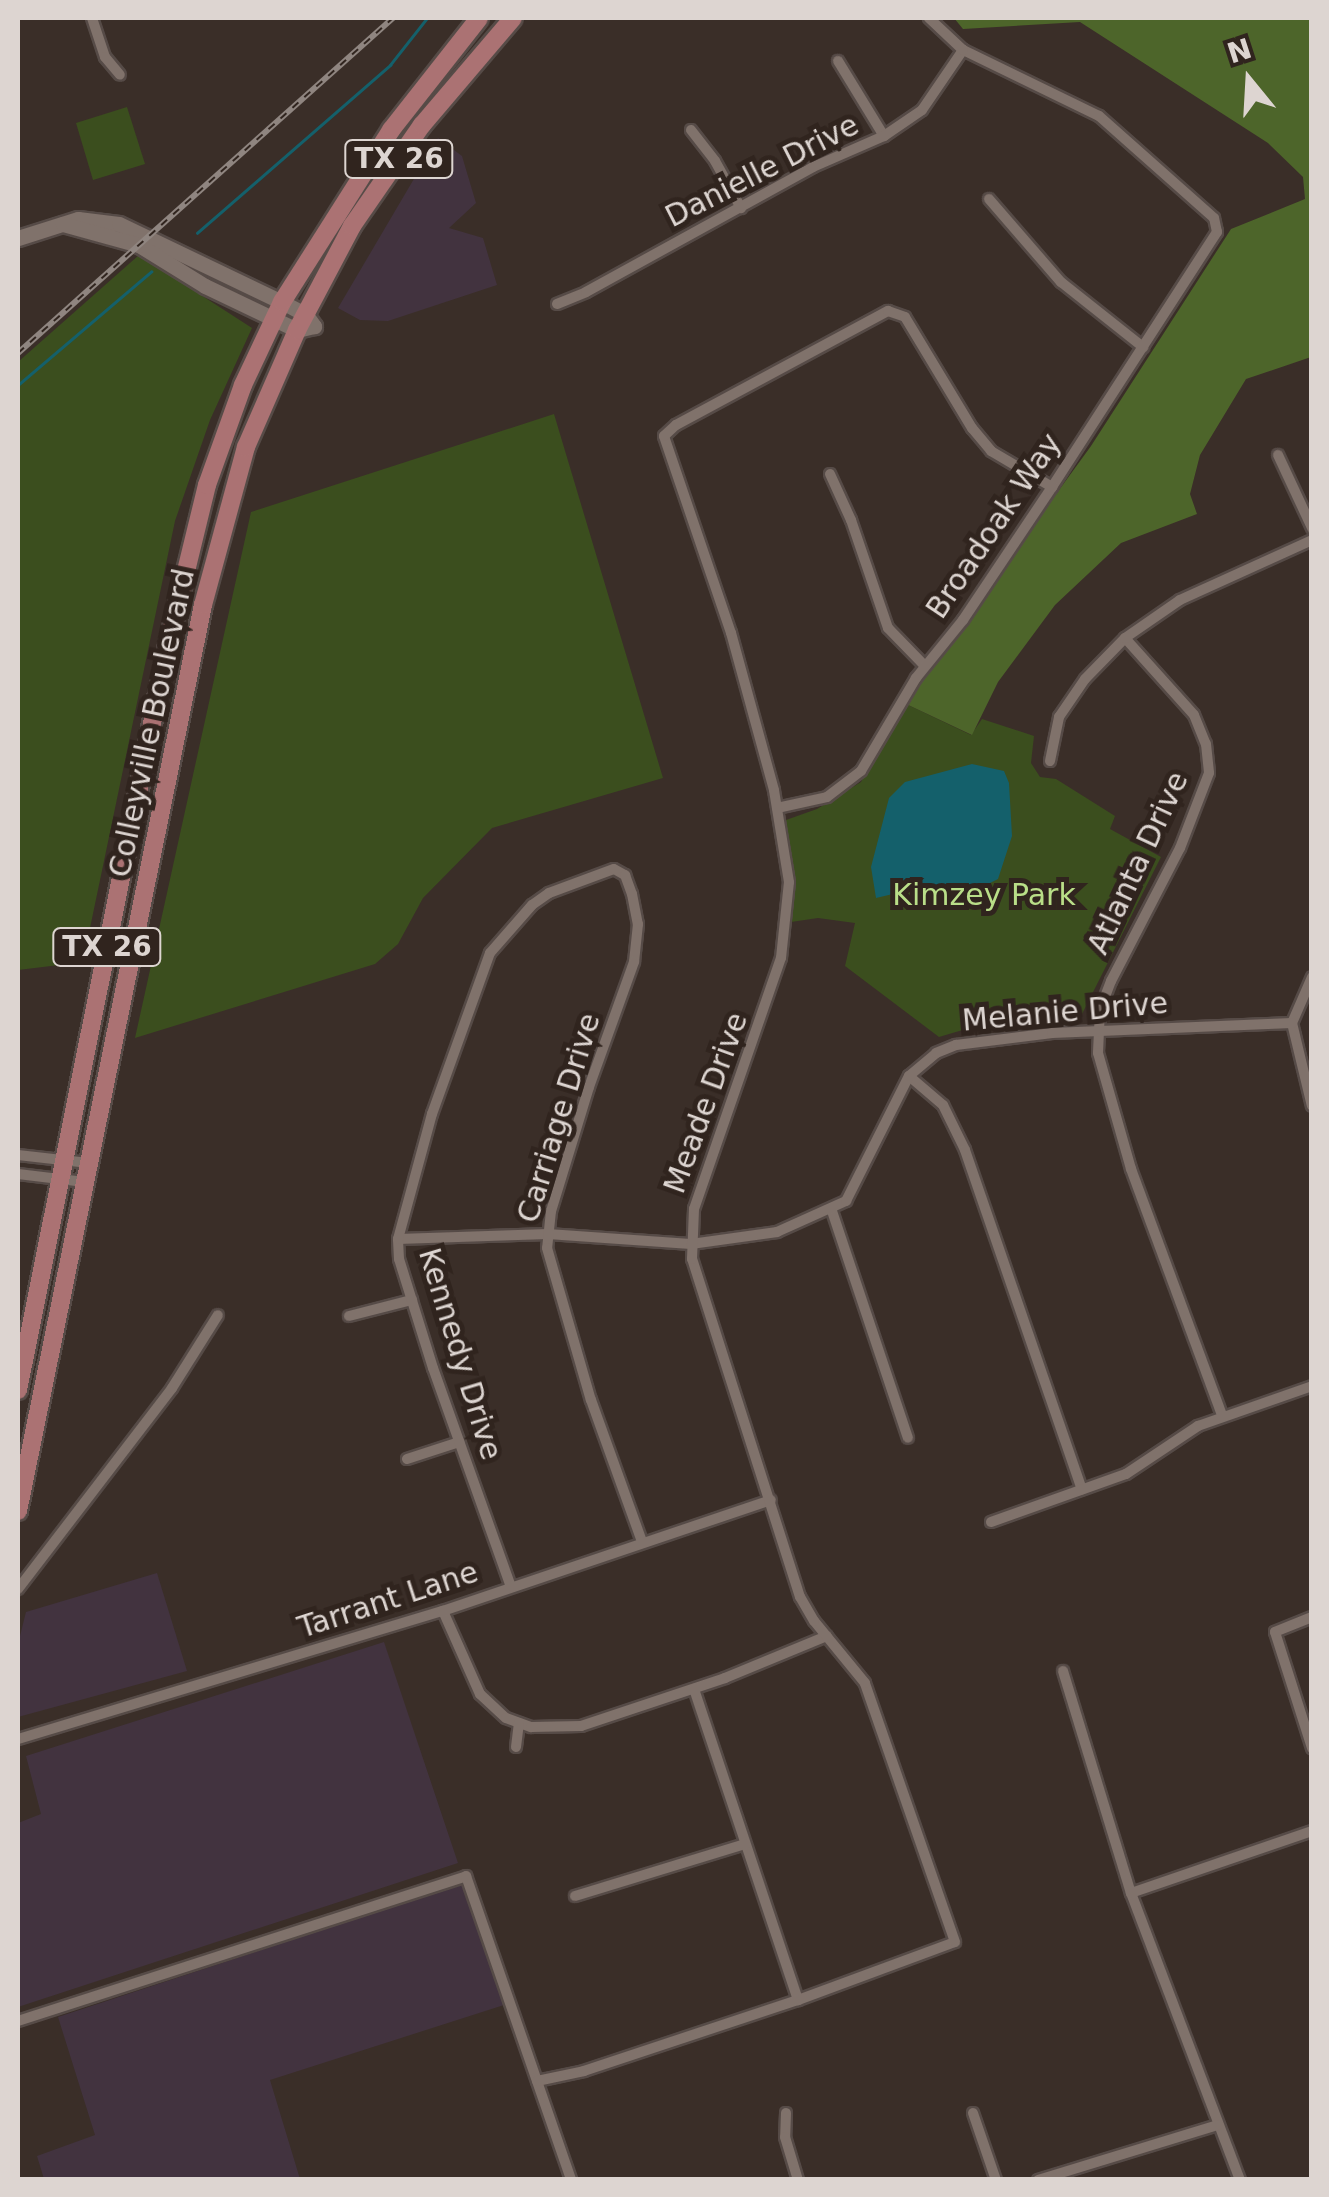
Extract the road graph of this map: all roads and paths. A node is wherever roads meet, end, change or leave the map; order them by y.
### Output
1 (92, 18) edge
2 (479, 18) edge
3 (514, 18) edge
4 (929, 18) edge
5 (963, 50) junction
6 (838, 62) dead end
7 (120, 75) dead end
8 (691, 130) dead end
9 (884, 136) junction
10 (989, 199) dead end
11 (741, 208) junction
12 (18, 238) edge
13 (557, 304) dead end
14 (277, 310) junction
15 (301, 323) junction
16 (1142, 347) junction
17 (1278, 454) dead end
18 (830, 474) dead end
19 (1052, 487) junction
20 (1312, 528) edge
21 (1312, 540) edge
22 (1125, 638) junction
23 (925, 666) junction
24 (1050, 761) dead end
25 (140, 791) junction
26 (163, 796) junction
27 (778, 808) junction
28 (522, 916) joint
29 (1312, 977) edge
30 (1292, 1024) junction
31 (1096, 1031) junction
32 (909, 1076) junction
33 (1312, 1106) edge
34 (18, 1156) edge
35 (62, 1169) junction
36 (87, 1173) junction
37 (18, 1174) edge
38 (832, 1210) junction
39 (548, 1234) junction
40 (398, 1238) junction
41 (691, 1244) junction
42 (412, 1300) junction
43 (218, 1315) dead end
44 (349, 1316) dead end
45 (1312, 1386) edge
46 (18, 1390) edge
47 (1222, 1415) junction
48 (908, 1438) dead end
49 (459, 1442) junction
50 (408, 1459) dead end
51 (1082, 1489) junction
52 (771, 1500) junction
53 (18, 1510) edge
54 (991, 1522) dead end
55 (642, 1542) junction
56 (511, 1587) junction
57 (18, 1589) edge
58 (443, 1611) junction
59 (1312, 1617) edge
60 (828, 1636) junction
61 (1062, 1671) dead end
62 (694, 1689) junction
63 (519, 1723) junction
64 (18, 1739) edge
65 (516, 1747) dead end
66 (1312, 1748) edge
67 (1312, 1831) edge
68 (746, 1844) junction
69 (1131, 1893) junction
70 (575, 1896) dead end
71 (798, 2000) junction
72 (18, 2021) edge
73 (536, 2081) junction
74 (786, 2113) dead end
75 (974, 2113) dead end
76 (1218, 2125) junction
77 (571, 2180) edge
78 (798, 2180) edge
79 (996, 2180) edge
80 (1038, 2180) edge
81 (1240, 2180) edge

1 - 7 street
2 - 14 main road, Colleyville Boulevard / TX 26
3 - 15 main road, Colleyville Boulevard / TX 26
4 - 5 street
5 - 9 street, Danielle Drive
5 - 16 street, Broadoak Way
6 - 9 street
8 - 11 street
9 - 11 street, Danielle Drive
10 - 16 street
11 - 13 street, Danielle Drive
12 - 14 main road
14 - 15 main road
14 - 25 main road, Colleyville Boulevard / TX 26
15 - 26 main road, Colleyville Boulevard / TX 26
16 - 19 street, Broadoak Way
17 - 20 street
18 - 23 street
19 - 23 street, Broadoak Way
19 - 27 street, Meade Drive
21 - 22 street
22 - 24 street
22 - 31 street, Atlanta Drive
23 - 27 street, Broadoak Way
25 - 26 main road
25 - 35 main road, Colleyville Boulevard / TX 26
26 - 36 main road, Colleyville Boulevard / TX 26
27 - 41 street, Meade Drive
28 - 39 street, Carriage Drive
28 - 40 street, Kennedy Drive
29 - 30 street
30 - 31 street, Melanie Drive
30 - 33 street
31 - 32 street, Melanie Drive
31 - 47 street, Atlanta Drive
32 - 38 street, Melanie Drive
32 - 51 street
34 - 35 street
35 - 36 street
35 - 36 street
35 - 37 street
35 - 46 main road, Colleyville Boulevard / TX 26
36 - 53 main road, Colleyville Boulevard / TX 26
38 - 41 street, Melanie Drive
38 - 48 street
39 - 40 street, Melanie Drive
39 - 41 street, Melanie Drive
39 - 55 street, Carriage Drive
40 - 42 street, Kennedy Drive
41 - 52 street, Meade Drive
42 - 44 street
42 - 49 street, Kennedy Drive
43 - 57 street
45 - 47 street
47 - 51 street
49 - 50 street
49 - 56 street, Kennedy Drive
51 - 54 street
52 - 55 street, Tarrant Lane
52 - 60 street, Meade Drive
55 - 56 street, Tarrant Lane
56 - 58 street, Tarrant Lane
58 - 63 street
58 - 64 street, Tarrant Lane
59 - 66 street
60 - 62 street
60 - 71 street, Meade Drive
61 - 69 street
62 - 63 street
62 - 68 street
63 - 65 street
67 - 69 street
68 - 70 street
68 - 71 street
69 - 76 street
71 - 73 street
72 - 73 street
73 - 77 street
74 - 78 street
75 - 79 street
76 - 80 street
76 - 81 street

